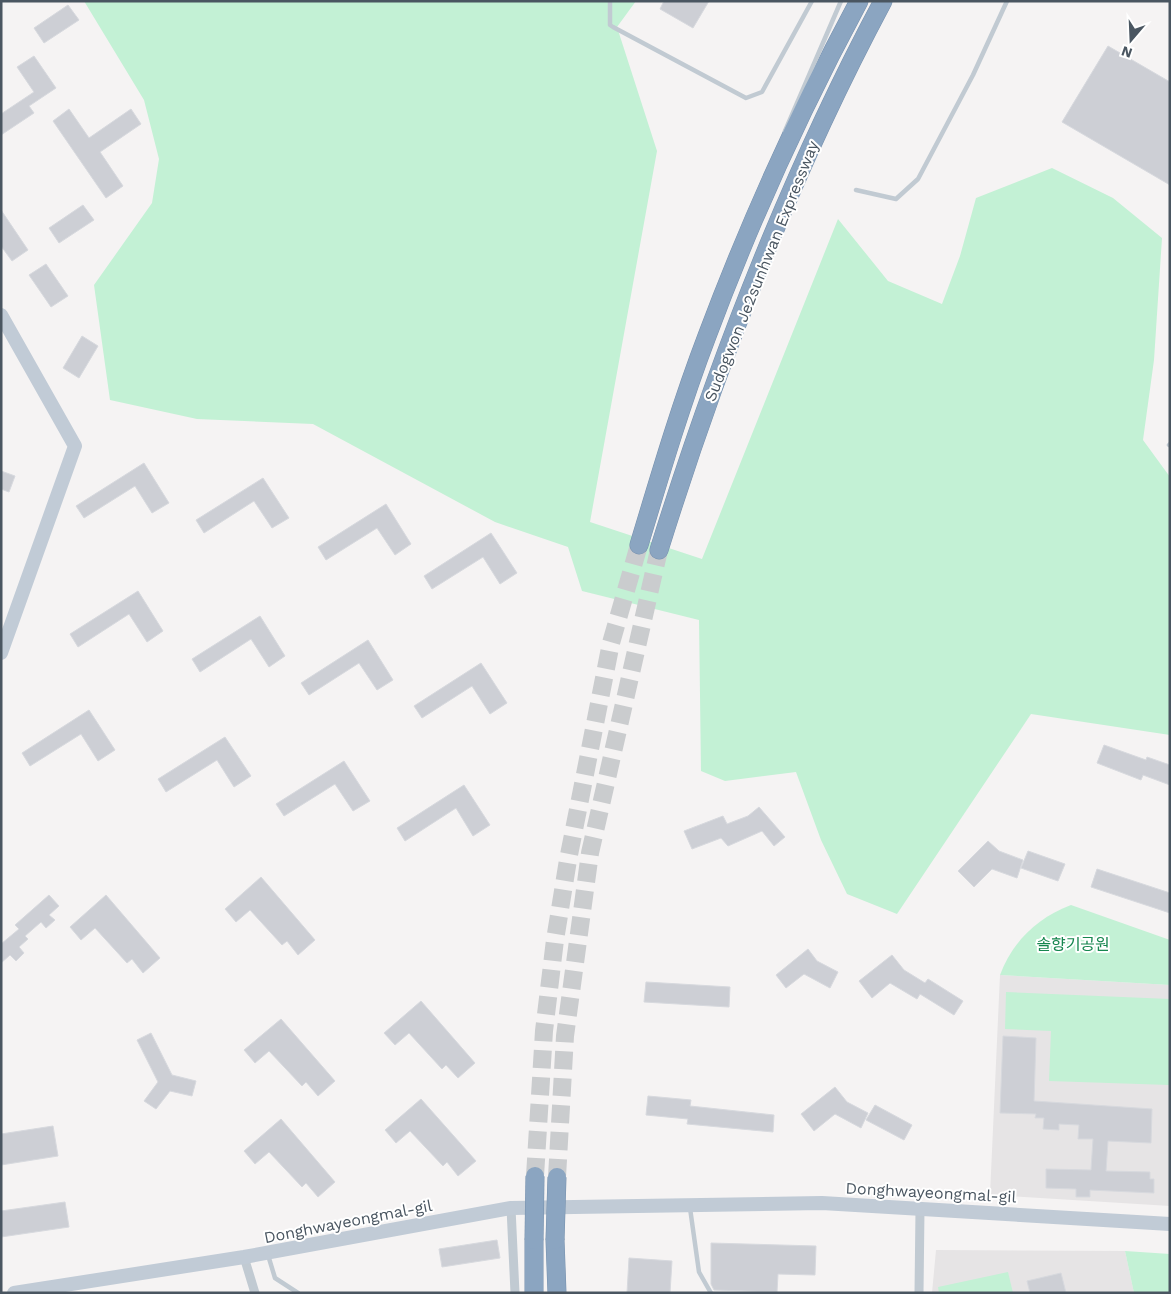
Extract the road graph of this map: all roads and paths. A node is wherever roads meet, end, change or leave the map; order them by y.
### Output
1 (610, 1) edge
2 (812, 1) edge
3 (841, 1) edge
4 (859, 1) edge
5 (883, 1) edge
6 (1007, 1) edge
7 (778, 164) junction
8 (856, 190) dead end
9 (1, 316) edge
10 (639, 545) tunnel mouth
11 (659, 550) tunnel mouth
12 (1, 653) edge
13 (535, 1176) tunnel mouth
14 (557, 1177) tunnel mouth
15 (690, 1205) junction
16 (511, 1208) junction
17 (920, 1210) junction
18 (1170, 1224) edge
19 (268, 1253) junction
20 (244, 1258) junction
21 (14, 1293) edge
22 (255, 1293) edge
23 (298, 1293) edge
24 (515, 1293) edge
25 (534, 1293) edge
26 (556, 1293) edge
27 (711, 1293) edge
28 (919, 1293) edge

1 - 2 lane
3 - 7 lane
4 - 7 highway, Sudogwon Je2sunhwan Expressway
5 - 11 highway, Sudogwon Je2sunhwan Expressway
6 - 8 lane
7 - 10 highway, Sudogwon Je2sunhwan Expressway
9 - 12 street
13 - 25 highway, bridge
14 - 26 highway, bridge
15 - 16 street, Donghwayeongmal-gil
15 - 17 street, Donghwayeongmal-gil
15 - 27 lane
16 - 19 street, Donghwayeongmal-gil
16 - 24 street
17 - 18 street, Donghwayeongmal-gil
17 - 28 street
19 - 20 street, Donghwayeongmal-gil
19 - 23 lane
20 - 21 street, Donghwayeongmal-gil
20 - 22 street

